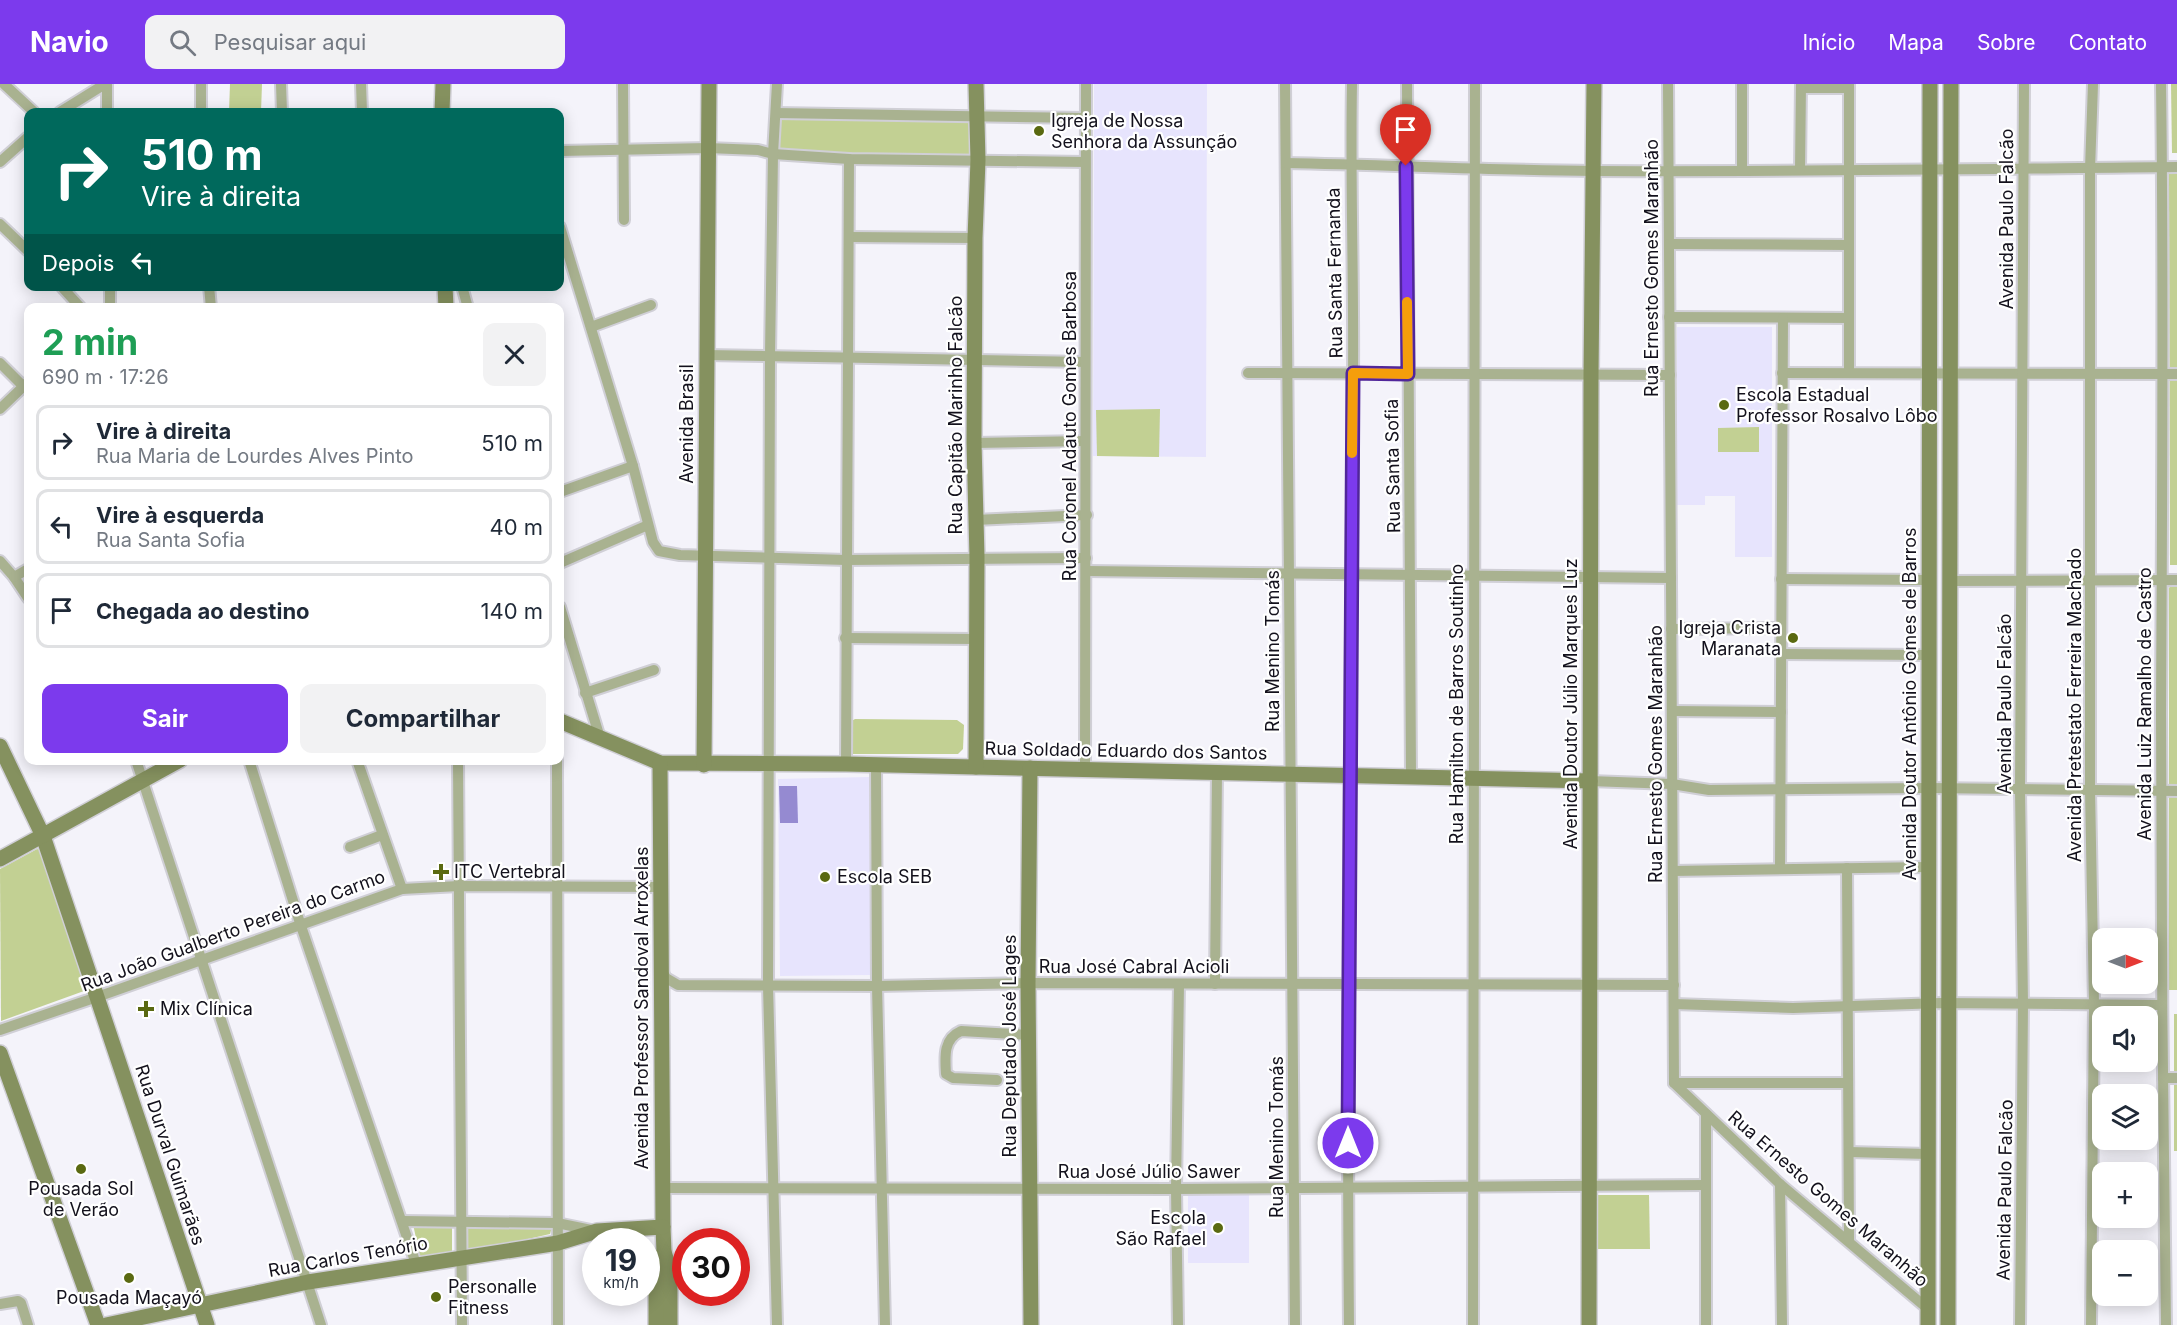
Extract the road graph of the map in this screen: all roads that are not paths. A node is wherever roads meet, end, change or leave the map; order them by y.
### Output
1 (4, 84) edge
2 (106, 84) edge
3 (201, 84) edge
4 (281, 84) edge
5 (361, 84) edge
6 (443, 84) edge
7 (623, 84) edge
8 (709, 84) edge
9 (777, 84) edge
10 (976, 84) edge
11 (1086, 84) edge
12 (1285, 84) edge
13 (1352, 84) edge
14 (1407, 84) edge
15 (1475, 84) edge
16 (1594, 84) edge
17 (1668, 84) edge
18 (1742, 84) edge
19 (1930, 84) edge
20 (1951, 84) edge
21 (2024, 84) edge
22 (2093, 84) edge
23 (2161, 84) edge
24 (1801, 86) edge
25 (1849, 86) edge
26 (30, 108) edge
27 (67, 108) edge
28 (107, 108) edge
29 (201, 108) edge
30 (282, 108) edge
31 (362, 108) edge
32 (442, 108) edge
33 (776, 113) junction
34 (976, 115) junction
35 (1085, 118) junction
36 (24, 141) edge
37 (708, 148) junction
38 (564, 151) edge
39 (622, 151) junction
40 (773, 154) junction
41 (849, 159) junction
42 (978, 160) junction
43 (0, 162) edge
44 (1085, 162) junction
45 (1286, 163) junction
46 (1350, 164) junction
47 (1406, 166) junction
48 (2162, 167) junction
49 (2177, 167) edge
50 (1475, 168) junction
51 (1930, 168) junction
52 (1950, 169) junction
53 (1668, 170) junction
54 (1742, 170) junction
55 (1800, 170) junction
56 (1849, 170) junction
57 (2024, 170) junction
58 (2090, 170) junction
59 (1593, 171) junction
60 (624, 220) dead end
61 (0, 224) edge
62 (849, 237) junction
63 (975, 238) junction
64 (564, 240) edge
65 (1669, 244) junction
66 (1849, 245) junction
67 (24, 247) edge
68 (66, 291) edge
69 (76, 303) edge
70 (651, 304) dead end
71 (1669, 317) junction
72 (1783, 318) junction
73 (1849, 318) junction
74 (591, 327) junction
75 (706, 355) junction
76 (770, 356) junction
77 (848, 357) junction
78 (975, 361) junction
79 (1085, 362) junction
80 (0, 363) edge
81 (1849, 372) junction
82 (1248, 373) dead end
83 (1287, 373) junction
84 (1353, 373) junction
85 (1782, 373) junction
86 (1930, 373) junction
87 (1950, 373) junction
88 (2023, 373) junction
89 (1408, 374) junction
90 (1474, 374) junction
91 (2090, 374) junction
92 (2164, 374) junction
93 (2177, 374) edge
94 (1591, 375) junction
95 (1670, 375) junction
96 (24, 382) edge
97 (24, 386) edge
98 (0, 409) edge
99 (1085, 441) junction
100 (974, 443) junction
101 (633, 466) junction
102 (564, 491) edge
103 (1087, 515) junction
104 (975, 520) junction
105 (648, 525) junction
106 (706, 556) junction
107 (769, 557) junction
108 (977, 557) junction
109 (1086, 558) junction
110 (846, 560) junction
111 (0, 561) edge
112 (564, 562) edge
113 (24, 571) edge
114 (1087, 571) junction
115 (1289, 573) junction
116 (1351, 574) junction
117 (1411, 575) junction
118 (1474, 576) junction
119 (14, 577) junction
120 (1592, 577) junction
121 (1671, 578) junction
122 (1781, 579) junction
123 (1929, 580) junction
124 (2022, 580) junction
125 (2091, 580) junction
126 (2162, 580) junction
127 (2177, 580) edge
128 (1950, 581) junction
129 (24, 592) edge
130 (564, 621) edge
131 (1781, 628) junction
132 (1671, 629) junction
133 (845, 638) junction
134 (976, 639) junction
135 (1781, 654) junction
136 (1929, 655) junction
137 (654, 670) dead end
138 (585, 693) junction
139 (1672, 711) junction
140 (1781, 712) junction
141 (564, 723) edge
142 (600, 738) junction
143 (0, 746) edge
144 (975, 746) junction
145 (660, 763) junction
146 (768, 763) junction
147 (846, 764) junction
148 (876, 764) junction
149 (138, 765) edge
150 (172, 765) edge
151 (251, 765) edge
152 (359, 765) edge
153 (458, 765) edge
154 (556, 765) edge
155 (704, 765) junction
156 (975, 767) junction
157 (992, 767) junction
158 (1030, 768) junction
159 (1085, 768) junction
160 (1217, 771) junction
161 (1291, 774) junction
162 (1350, 775) junction
163 (1411, 776) junction
164 (1474, 778) junction
165 (1590, 780) junction
166 (144, 782) junction
167 (1672, 784) junction
168 (1030, 788) junction
169 (1928, 788) junction
170 (1949, 789) junction
171 (2020, 790) junction
172 (2090, 790) junction
173 (1781, 791) junction
174 (2177, 791) edge
175 (2161, 792) junction
176 (382, 835) junction
177 (43, 836) junction
178 (350, 847) dead end
179 (0, 859) edge
180 (1929, 867) junction
181 (1847, 868) junction
182 (1780, 869) junction
183 (1673, 871) junction
184 (459, 886) junction
185 (661, 887) junction
186 (557, 888) junction
187 (402, 889) junction
188 (300, 923) junction
189 (200, 960) junction
190 (661, 970) junction
191 (1028, 983) junction
192 (1179, 984) junction
193 (1215, 984) junction
194 (1292, 984) junction
195 (1349, 984) junction
196 (678, 985) junction
197 (1473, 985) junction
198 (1590, 985) junction
199 (1674, 985) junction
200 (768, 986) junction
201 (877, 986) junction
202 (97, 997) junction
203 (662, 1003) junction
204 (1928, 1003) junction
205 (1948, 1003) junction
206 (1674, 1004) junction
207 (2023, 1004) junction
208 (2094, 1004) junction
209 (2162, 1005) junction
210 (1848, 1007) junction
211 (0, 1030) edge
212 (1029, 1035) junction
213 (0, 1053) edge
214 (2163, 1078) junction
215 (2177, 1078) edge
216 (998, 1080) dead end
217 (1674, 1083) junction
218 (1848, 1083) junction
219 (1706, 1114) junction
220 (1849, 1152) junction
221 (1928, 1154) junction
222 (1780, 1184) junction
223 (1706, 1185) junction
224 (1589, 1186) junction
225 (1473, 1187) junction
226 (663, 1188) junction
227 (773, 1188) junction
228 (1029, 1188) junction
229 (1294, 1188) junction
230 (1348, 1188) junction
231 (881, 1190) junction
232 (1176, 1190) junction
233 (403, 1221) junction
234 (461, 1222) junction
235 (557, 1223) junction
236 (663, 1227) junction
237 (582, 1228) edge
238 (646, 1228) edge
239 (582, 1236) edge
240 (1849, 1240) junction
241 (558, 1243) junction
242 (664, 1252) junction
243 (461, 1258) junction
244 (416, 1264) junction
245 (308, 1282) junction
246 (0, 1304) edge
247 (200, 1306) junction
248 (1928, 1309) junction
249 (28, 1325) edge
250 (98, 1325) edge
251 (106, 1325) edge
252 (207, 1325) edge
253 (321, 1325) edge
254 (462, 1325) edge
255 (558, 1325) edge
256 (656, 1325) edge
257 (670, 1325) edge
258 (777, 1325) edge
259 (885, 1325) edge
260 (1031, 1325) edge
261 (1178, 1325) edge
262 (1295, 1325) edge
263 (1349, 1325) edge
264 (1473, 1325) edge
265 (1589, 1325) edge
266 (1706, 1325) edge
267 (1782, 1325) edge
268 (1928, 1325) edge
269 (1948, 1325) edge
270 (2020, 1325) edge
271 (2091, 1325) edge
272 (2166, 1325) edge

1 - 26 street
2 - 27 street
2 - 28 street
3 - 29 street
4 - 30 street
5 - 31 street
6 - 32 street
7 - 39 street
8 - 37 street, Avenida Brasil
9 - 33 street
10 - 34 street, Rua Capitão Marinho Falcão
11 - 35 street, Rua Coronel Adauto Gomes Barbosa
12 - 45 street, Rua Menino Tomás
13 - 46 street, Rua Santa Fernanda
14 - 47 street, Rua Santa Sofia
15 - 50 street, Rua Hamilton de Barros Soutinho
16 - 59 street, Avenida Doutor Júlio Marques Luz
17 - 53 street, Rua Ernesto Gomes Maranhão
18 - 54 street
19 - 51 street, Avenida Doutor Antônio Gomes de Barros
20 - 52 street
21 - 57 street, Avenida Paulo Falcão
22 - 58 street, Avenida Pretestato Ferreira Machado
23 - 48 street, Avenida Luiz Ramalho de Castro
24 - 25 street
24 - 55 street
25 - 56 street
33 - 34 street
33 - 40 street
34 - 35 street
34 - 42 street, Rua Capitão Marinho Falcão
35 - 44 street, Rua Coronel Adauto Gomes Barbosa
36 - 43 street
37 - 39 street
37 - 40 street
37 - 75 street, Avenida Brasil
38 - 39 street
39 - 60 street
40 - 41 street
40 - 76 street
41 - 42 street
41 - 62 street
42 - 44 street
42 - 63 street, Rua Capitão Marinho Falcão
44 - 79 street, Rua Coronel Adauto Gomes Barbosa
45 - 46 street
45 - 83 street, Rua Menino Tomás
46 - 47 street
46 - 84 street, Rua Santa Fernanda
47 - 50 street
47 - 89 street, Rua Santa Sofia
48 - 49 street
48 - 58 street
48 - 92 street, Avenida Luiz Ramalho de Castro
50 - 59 street
50 - 90 street, Rua Hamilton de Barros Soutinho
51 - 52 street
51 - 56 street
51 - 86 street, Avenida Doutor Antônio Gomes de Barros
52 - 57 street
52 - 87 street
53 - 54 street
53 - 59 street
53 - 65 street, Rua Ernesto Gomes Maranhão
54 - 55 street
55 - 56 street
56 - 66 street
57 - 58 street
57 - 88 street, Avenida Paulo Falcão
58 - 91 street, Avenida Pretestato Ferreira Machado
59 - 94 street, Avenida Doutor Júlio Marques Luz
61 - 67 street
62 - 63 street
62 - 77 street
63 - 78 street, Rua Capitão Marinho Falcão
64 - 74 street
65 - 66 street
65 - 71 street, Rua Ernesto Gomes Maranhão
66 - 73 street
68 - 69 street
70 - 74 street
71 - 72 street
71 - 95 street, Rua Ernesto Gomes Maranhão
72 - 73 street
72 - 85 street
73 - 81 street
74 - 101 street
75 - 76 street
75 - 106 street, Avenida Brasil
76 - 77 street
76 - 107 street
77 - 78 street
77 - 110 street
78 - 79 street
78 - 100 street, Rua Capitão Marinho Falcão
79 - 99 street, Rua Coronel Adauto Gomes Barbosa
80 - 96 street
81 - 85 street
81 - 86 street
82 - 83 street
83 - 84 street
83 - 115 street, Rua Menino Tomás
84 - 89 street
84 - 116 street, Rua Santa Fernanda
85 - 122 street
86 - 87 street
86 - 123 street, Avenida Doutor Antônio Gomes de Barros
87 - 88 street
87 - 128 street
88 - 91 street
88 - 124 street, Avenida Paulo Falcão
89 - 90 street
89 - 117 street, Rua Santa Sofia
90 - 94 street
90 - 118 street, Rua Hamilton de Barros Soutinho
91 - 92 street
91 - 125 street, Avenida Pretestato Ferreira Machado
92 - 93 street
92 - 126 street, Avenida Luiz Ramalho de Castro
94 - 95 street
94 - 120 street, Avenida Doutor Júlio Marques Luz
95 - 121 street, Rua Ernesto Gomes Maranhão
97 - 98 street
99 - 100 street
99 - 103 street, Rua Coronel Adauto Gomes Barbosa
100 - 104 street, Rua Capitão Marinho Falcão
101 - 102 street
101 - 105 street
103 - 104 street
103 - 109 street, Rua Coronel Adauto Gomes Barbosa
104 - 108 street, Rua Capitão Marinho Falcão
105 - 106 street
105 - 112 street
106 - 107 street
106 - 155 street, Avenida Brasil
107 - 110 street
107 - 146 street
108 - 109 street
108 - 110 street
108 - 134 street, Rua Capitão Marinho Falcão
109 - 114 street, Rua Coronel Adauto Gomes Barbosa
110 - 133 street
111 - 119 street
113 - 119 street
114 - 115 street
114 - 159 street, Rua Coronel Adauto Gomes Barbosa
115 - 116 street
115 - 161 street, Rua Menino Tomás
116 - 117 street
116 - 162 street, Rua Santa Fernanda
117 - 118 street
117 - 163 street, Rua Santa Sofia
118 - 120 street
118 - 164 street, Rua Hamilton de Barros Soutinho
119 - 129 street
120 - 121 street
120 - 165 street, Avenida Doutor Júlio Marques Luz
121 - 132 street, Rua Ernesto Gomes Maranhão
122 - 123 street
122 - 131 street
123 - 136 street, Avenida Doutor Antônio Gomes de Barros
124 - 125 street
124 - 128 street
124 - 171 street, Avenida Paulo Falcão
125 - 126 street
125 - 172 street, Avenida Pretestato Ferreira Machado
126 - 127 street
126 - 175 street, Avenida Luiz Ramalho de Castro
128 - 170 street
130 - 138 street
131 - 132 street
131 - 135 street
132 - 139 street, Rua Ernesto Gomes Maranhão
133 - 134 street
133 - 147 street
134 - 144 street, Rua Capitão Marinho Falcão
135 - 136 street
135 - 140 street
136 - 169 street, Avenida Doutor Antônio Gomes de Barros
137 - 138 street
138 - 142 street
139 - 140 street
139 - 167 street, Rua Ernesto Gomes Maranhão
140 - 173 street
141 - 142 street
142 - 145 street
143 - 177 street, Rua Durval Guimarães
144 - 156 street, Rua Capitão Marinho Falcão
144 - 157 street
145 - 155 street, Rua Soldado Eduardo dos Santos
145 - 185 street, Avenida Professor Sandoval Arroxelas
146 - 147 street, Rua Soldado Eduardo dos Santos
146 - 155 street, Rua Soldado Eduardo dos Santos
146 - 200 street
147 - 148 street, Rua Soldado Eduardo dos Santos
148 - 156 street, Rua Soldado Eduardo dos Santos
148 - 201 street
149 - 166 street
150 - 166 street
151 - 188 street
152 - 176 street
153 - 184 street
154 - 186 street
156 - 157 street, Rua Soldado Eduardo dos Santos
156 - 168 street
157 - 158 street, Rua Soldado Eduardo dos Santos
158 - 159 street, Rua Soldado Eduardo dos Santos
158 - 168 street, Rua Deputado José Lages
159 - 160 street, Rua Soldado Eduardo dos Santos
160 - 161 street, Rua Soldado Eduardo dos Santos
160 - 193 street
161 - 162 street, Rua Soldado Eduardo dos Santos
161 - 194 street, Rua Menino Tomás
162 - 163 street, Rua Soldado Eduardo dos Santos
162 - 195 street, Rua Santa Fernanda
163 - 164 street, Rua Soldado Eduardo dos Santos
164 - 165 street, Rua Soldado Eduardo dos Santos
164 - 197 street, Rua Hamilton de Barros Soutinho
165 - 167 street
165 - 198 street, Avenida Doutor Júlio Marques Luz
166 - 177 street
166 - 189 street
167 - 173 street
167 - 183 street, Rua Ernesto Gomes Maranhão
168 - 191 street, Rua Deputado José Lages
169 - 170 street
169 - 173 street
169 - 180 street, Avenida Doutor Antônio Gomes de Barros
170 - 171 street
170 - 205 street
171 - 172 street
171 - 207 street, Avenida Paulo Falcão
172 - 175 street
172 - 208 street, Avenida Pretestato Ferreira Machado
173 - 182 street
174 - 175 street
175 - 209 street, Avenida Luiz Ramalho de Castro
176 - 178 street
176 - 187 street
177 - 179 street
177 - 202 street, Rua Durval Guimarães
180 - 181 street
180 - 204 street, Avenida Doutor Antônio Gomes de Barros
181 - 182 street
181 - 210 street
182 - 183 street
183 - 199 street, Rua Ernesto Gomes Maranhão
184 - 186 street, Rua João Gualberto Pereira do Carmo
184 - 187 street, Rua João Gualberto Pereira do Carmo
184 - 234 street
185 - 186 street, Rua João Gualberto Pereira do Carmo
185 - 190 street, Avenida Professor Sandoval Arroxelas
186 - 235 street
187 - 188 street, Rua João Gualberto Pereira do Carmo
188 - 189 street, Rua João Gualberto Pereira do Carmo
188 - 233 street
189 - 202 street, Rua João Gualberto Pereira do Carmo
189 - 245 street
190 - 196 street
190 - 203 street, Avenida Professor Sandoval Arroxelas
191 - 192 street, Rua José Cabral Acioli
191 - 201 street, Rua José Cabral Acioli
191 - 212 street, Rua Deputado José Lages
192 - 193 street, Rua José Cabral Acioli
192 - 232 street
193 - 194 street, Rua José Cabral Acioli
194 - 195 street, Rua José Cabral Acioli
194 - 229 street, Rua Menino Tomás
195 - 197 street, Rua José Cabral Acioli
195 - 230 street, Rua Santa Fernanda
196 - 200 street, Rua José Cabral Acioli
196 - 203 street
197 - 198 street, Rua José Cabral Acioli
197 - 225 street, Rua Hamilton de Barros Soutinho
198 - 199 street, Rua José Cabral Acioli
198 - 224 street, Avenida Doutor Júlio Marques Luz
199 - 206 street, Rua Ernesto Gomes Maranhão
200 - 201 street, Rua José Cabral Acioli
200 - 227 street
201 - 231 street
202 - 211 street, Rua João Gualberto Pereira do Carmo
202 - 247 street, Rua Durval Guimarães
203 - 226 street, Avenida Professor Sandoval Arroxelas
204 - 205 street
204 - 210 street
204 - 221 street, Avenida Doutor Antônio Gomes de Barros
205 - 207 street
205 - 269 street
206 - 210 street
206 - 217 street, Rua Ernesto Gomes Maranhão
207 - 208 street
207 - 270 street, Avenida Paulo Falcão
208 - 209 street
208 - 271 street, Avenida Pretestato Ferreira Machado
209 - 214 street, Avenida Luiz Ramalho de Castro
210 - 218 street
212 - 216 street
212 - 228 street, Rua Deputado José Lages
213 - 250 street
214 - 215 street
214 - 272 street, Avenida Luiz Ramalho de Castro
217 - 218 street
217 - 219 street, Rua Ernesto Gomes Maranhão
218 - 220 street
219 - 222 street, Rua Ernesto Gomes Maranhão
219 - 223 street
220 - 221 street
220 - 240 street
221 - 248 street, Avenida Doutor Antônio Gomes de Barros
222 - 240 street, Rua Ernesto Gomes Maranhão
222 - 267 street
223 - 224 street, Rua José Júlio Sawer
223 - 266 street
224 - 225 street, Rua José Júlio Sawer
224 - 265 street, Avenida Doutor Júlio Marques Luz
225 - 230 street, Rua José Júlio Sawer
225 - 264 street, Rua Hamilton de Barros Soutinho
226 - 227 street, Rua José Júlio Sawer
226 - 236 street, Avenida Professor Sandoval Arroxelas
227 - 231 street, Rua José Júlio Sawer
227 - 258 street
228 - 231 street, Rua José Júlio Sawer
228 - 232 street, Rua José Júlio Sawer
228 - 260 street, Rua Deputado José Lages
229 - 230 street, Rua José Júlio Sawer
229 - 232 street, Rua José Júlio Sawer
229 - 262 street, Rua Menino Tomás
230 - 263 street, Rua Santa Fernanda
231 - 259 street
232 - 261 street
233 - 234 street, Rua Carlos Tenório
233 - 244 street
234 - 235 street, Rua Carlos Tenório
234 - 243 street
235 - 237 street, Rua Carlos Tenório
235 - 241 street
236 - 238 street, Rua Carlos Tenório
236 - 242 street, Avenida Professor Sandoval Arroxelas
239 - 241 street, Rua Carlos Tenório
240 - 248 street, Rua Ernesto Gomes Maranhão
241 - 243 street, Rua Carlos Tenório
241 - 255 street
242 - 256 street, Avenida Professor Sandoval Arroxelas
242 - 257 street, Avenida Professor Sandoval Arroxelas
243 - 244 street, Rua Carlos Tenório
243 - 254 street
244 - 245 street, Rua Carlos Tenório
245 - 247 street, Rua Carlos Tenório
245 - 253 street
246 - 249 street
247 - 251 street, Rua Carlos Tenório
247 - 252 street, Rua Durval Guimarães
248 - 268 street, Avenida Doutor Antônio Gomes de Barros

